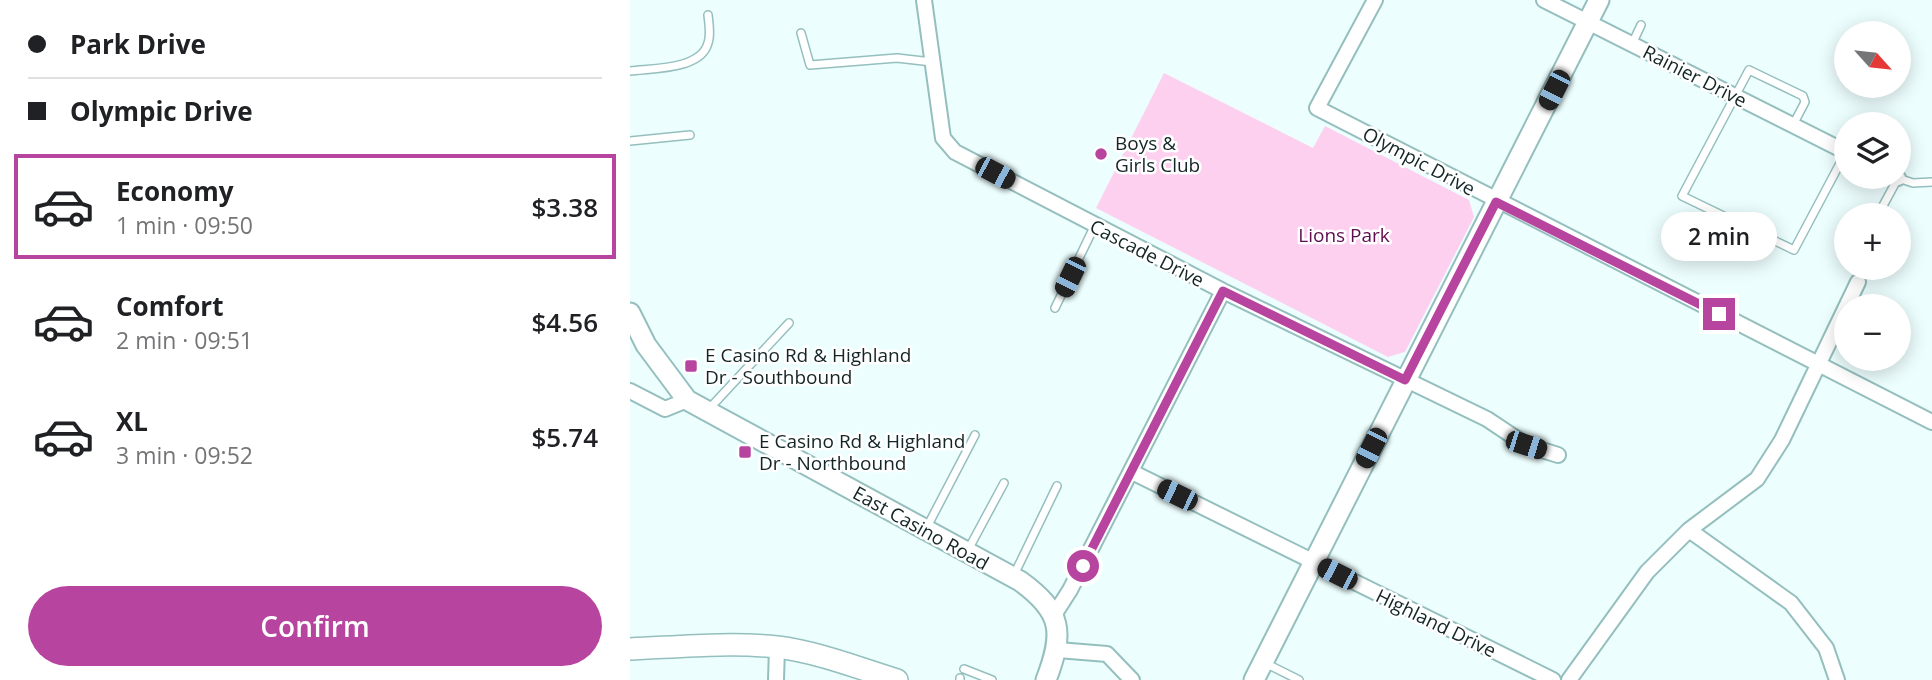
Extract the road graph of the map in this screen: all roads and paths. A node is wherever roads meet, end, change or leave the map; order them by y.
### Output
1 (924, 0) edge
2 (1544, 0) edge
3 (1599, 0) edge
4 (1373, 1) edge
5 (708, 15) dead end
6 (1589, 22) junction
7 (1641, 25) dead end
8 (801, 33) dead end
9 (1632, 44) junction
10 (932, 62) junction
11 (630, 71) edge
12 (1733, 95) junction
13 (1793, 125) junction
14 (690, 135) dead end
15 (630, 141) edge
16 (1834, 146) edge
17 (1834, 175) edge
18 (1911, 182) edge
19 (1932, 182) edge
20 (1496, 202) junction
21 (1094, 227) junction
22 (1858, 282) dead end
23 (1223, 291) junction
24 (1055, 308) dead end
25 (630, 313) edge
26 (789, 323) dead end
27 (1818, 364) junction
28 (1405, 380) junction
29 (630, 391) edge
30 (687, 400) junction
31 (707, 411) junction
32 (1932, 422) edge
33 (975, 435) dead end
34 (1558, 455) dead end
35 (1132, 472) junction
36 (1004, 483) dead end
37 (1056, 486) dead end
38 (925, 530) junction
39 (1689, 530) junction
40 (967, 552) junction
41 (1313, 562) junction
42 (1013, 578) junction
43 (1054, 615) junction
44 (777, 648) junction
45 (630, 649) edge
46 (1058, 650) junction
47 (1263, 662) junction
48 (964, 669) dead end
49 (776, 680) edge
50 (897, 680) edge
51 (992, 680) edge
52 (1046, 680) edge
53 (1132, 680) edge
54 (1254, 680) edge
55 (1299, 680) edge
56 (1553, 680) edge
57 (1569, 680) edge
58 (1837, 680) edge

1 - 10 street, Cascade Drive
2 - 6 street, Rainier Drive
3 - 6 street
4 - 20 street, Olympic Drive
5 - 11 lane
6 - 9 street, Rainier Drive
6 - 20 street
7 - 9 lane
8 - 10 lane
9 - 12 street, Rainier Drive
10 - 21 street, Cascade Drive
12 - 13 street, Rainier Drive
12 - 13 lane
12 - 17 lane
13 - 16 street, Rainier Drive
14 - 15 lane
18 - 19 lane
20 - 27 street, Olympic Drive
20 - 28 street
21 - 23 street, Cascade Drive
21 - 24 lane
22 - 27 street
23 - 28 street, Cascade Drive
23 - 35 street
25 - 30 street, East Casino Road
26 - 31 lane
27 - 32 street, Olympic Drive
27 - 39 street
28 - 34 street, Cascade Drive
28 - 41 street
29 - 30 street
30 - 31 street, East Casino Road
31 - 38 street, East Casino Road
33 - 38 lane
35 - 41 street, Highland Drive
35 - 43 street
36 - 40 lane
37 - 42 lane
38 - 40 street, East Casino Road
39 - 57 street
39 - 58 street
40 - 42 street, East Casino Road
41 - 47 street
41 - 56 street, Highland Drive
42 - 43 street, East Casino Road
43 - 46 street
44 - 45 main road
44 - 49 street
44 - 50 main road
46 - 52 street
46 - 53 street
47 - 54 street
47 - 55 lane
48 - 51 lane

